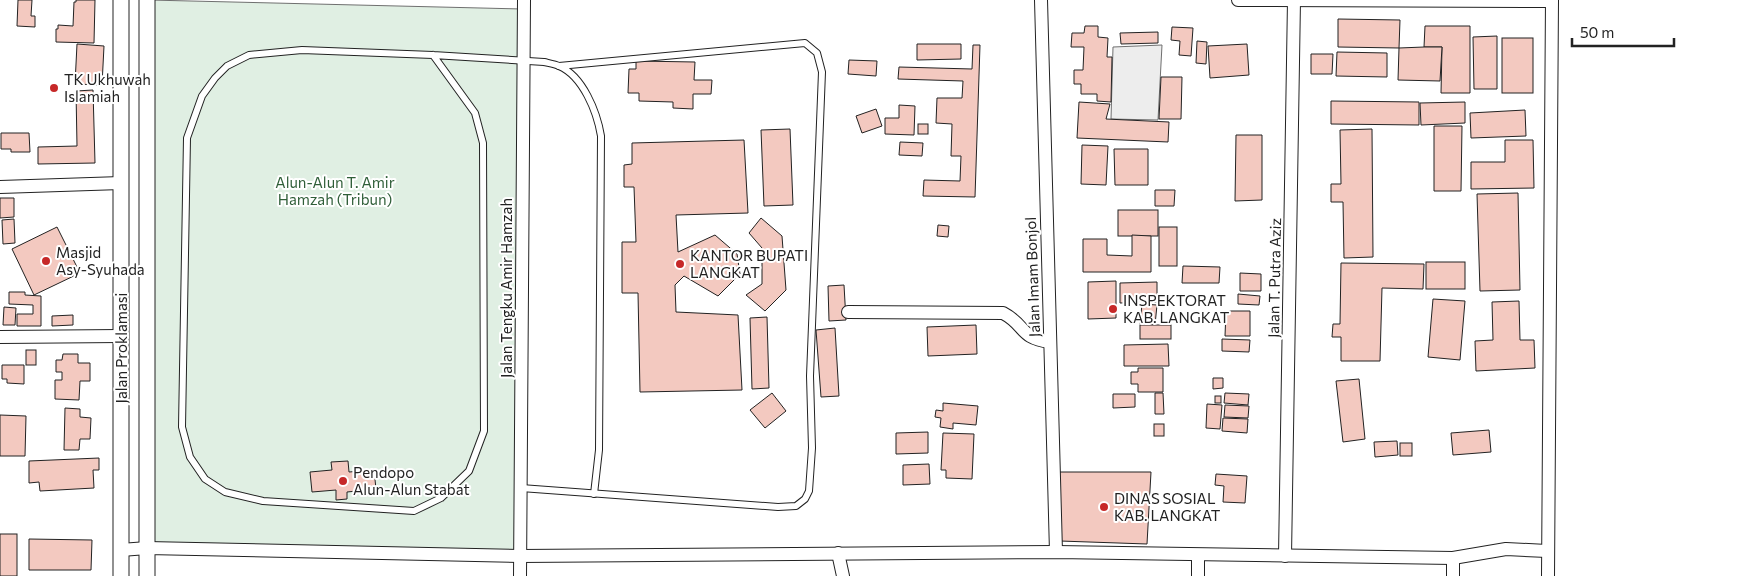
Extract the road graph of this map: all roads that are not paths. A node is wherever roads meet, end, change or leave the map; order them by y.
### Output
1 (121, 0) edge
2 (147, 0) edge
3 (524, 0) edge
4 (1040, 0) edge
5 (1238, 0) edge
6 (1294, 0) edge
7 (1420, 0) edge
8 (1552, 0) edge
9 (433, 55) junction
10 (524, 61) junction
11 (559, 66) junction
12 (122, 183) junction
13 (0, 187) edge
14 (848, 312) dead end
15 (121, 336) junction
16 (0, 337) edge
17 (1050, 342) junction
18 (521, 488) junction
19 (594, 494) junction
20 (147, 548) junction
21 (121, 550) junction
22 (1547, 551) junction
23 (1056, 552) junction
24 (838, 553) junction
25 (1198, 555) junction
26 (520, 556) junction
27 (1285, 556) junction
28 (1453, 558) junction
29 (121, 576) edge
30 (147, 576) edge
31 (520, 576) edge
32 (843, 576) edge
33 (1198, 576) edge
34 (1454, 576) edge
35 (1548, 576) edge

1 - 12 street, Jalan Proklamasi
2 - 20 street, Jalan Proklamasi
3 - 10 street, Jalan Tengku Amir Hamzah
4 - 17 street, Jalan Imam Bonjol
5 - 6 street
6 - 7 street
6 - 27 street, Jalan T. Putra Aziz
7 - 8 street
8 - 22 street
9 - 9 lane
9 - 10 lane
10 - 11 lane
10 - 18 street, Jalan Tengku Amir Hamzah
11 - 19 lane
11 - 19 lane
12 - 13 street
12 - 15 street, Jalan Proklamasi
14 - 17 street
15 - 16 street
15 - 21 street, Jalan Proklamasi
17 - 23 street, Jalan Imam Bonjol
18 - 19 lane
18 - 26 street, Jalan Tengku Amir Hamzah
20 - 21 street
20 - 26 street
20 - 30 street, Jalan Proklamasi
21 - 29 street, Jalan Proklamasi
22 - 28 street
22 - 35 street
23 - 24 street
23 - 25 street
24 - 26 street
24 - 32 street
25 - 27 street
25 - 33 street
26 - 31 street, Jalan Tengku Amir Hamzah
27 - 28 street
28 - 34 street

